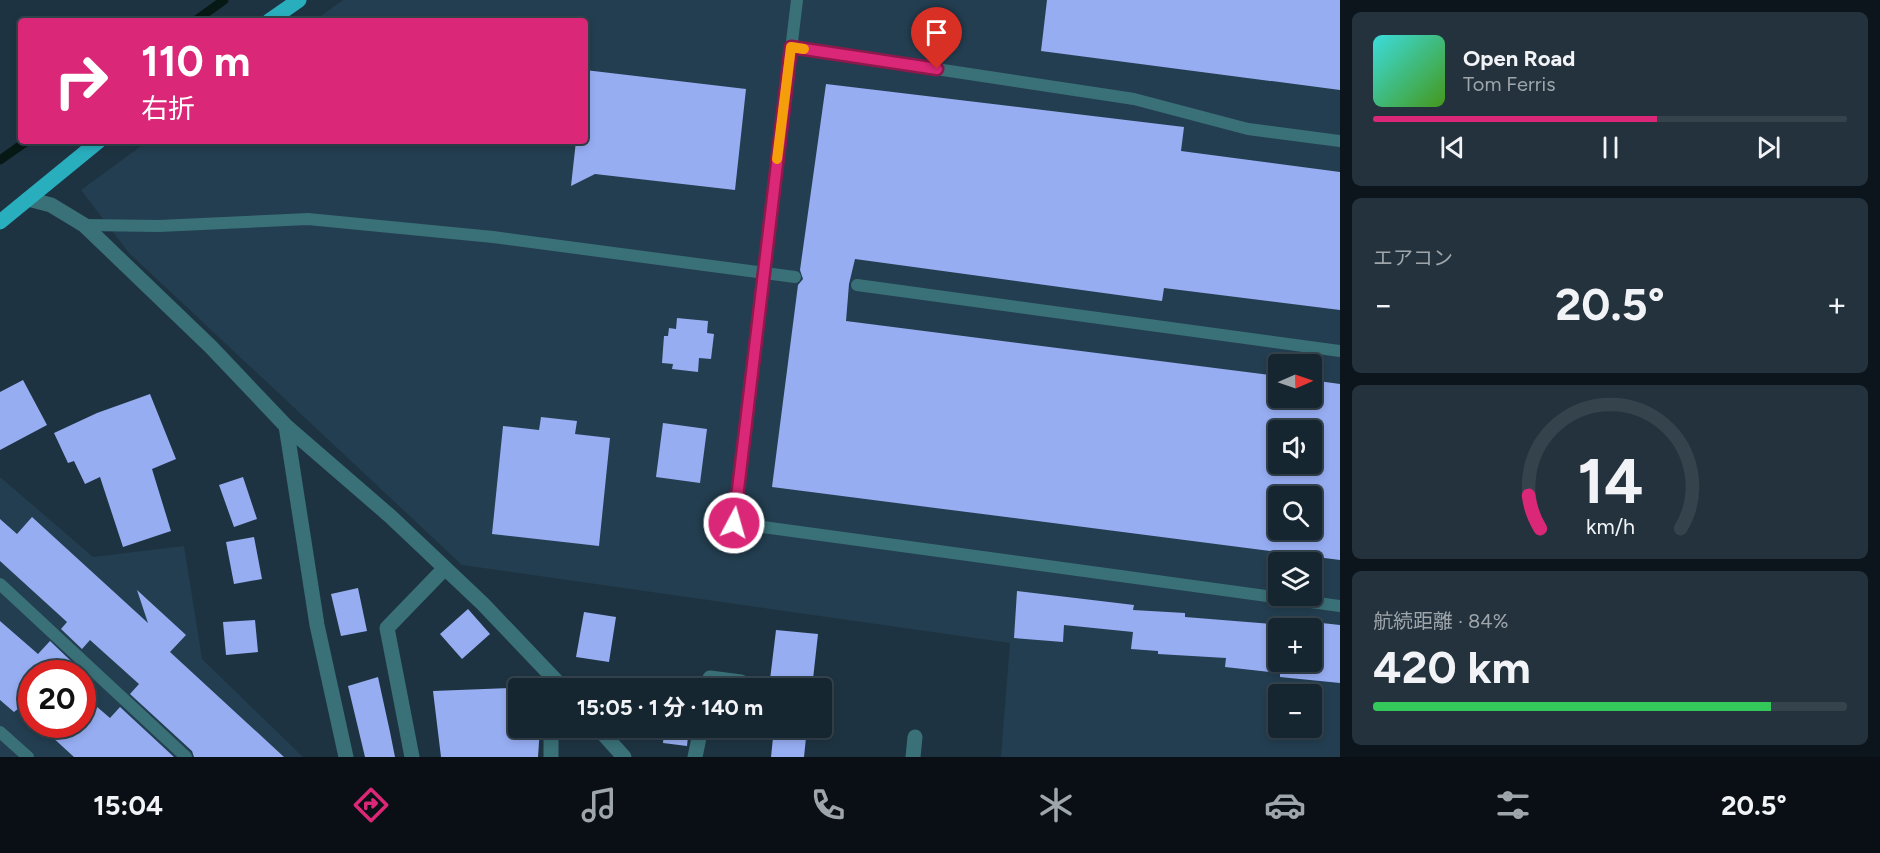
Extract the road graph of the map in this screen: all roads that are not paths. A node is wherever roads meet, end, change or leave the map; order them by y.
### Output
1 (299, 0) edge
2 (796, 0) edge
3 (273, 18) edge
4 (791, 47) junction
5 (1340, 141) edge
6 (95, 144) edge
7 (28, 199) junction
8 (0, 222) edge
9 (84, 225) junction
10 (762, 272) junction
11 (795, 277) dead end
12 (856, 285) dead end
13 (1340, 351) edge
14 (286, 426) junction
15 (445, 568) junction
16 (0, 584) edge
17 (1340, 606) edge
18 (547, 678) edge
19 (0, 732) edge
20 (915, 737) dead end
21 (551, 738) edge
22 (607, 738) edge
23 (699, 738) edge
24 (28, 757) edge
25 (186, 757) edge
26 (346, 757) edge
27 (412, 757) edge
28 (551, 757) edge
29 (624, 757) edge
30 (695, 757) edge
31 (913, 757) edge

1 - 3 main road
2 - 4 lane
4 - 5 lane
4 - 10 lane
6 - 7 main road
7 - 8 main road
7 - 9 street
9 - 10 lane
9 - 14 street
10 - 11 lane
10 - 17 lane
12 - 13 lane
14 - 15 street
14 - 26 street
15 - 18 street
15 - 27 street
16 - 25 lane
19 - 24 lane
20 - 31 street
21 - 28 street
22 - 29 street
23 - 30 street

